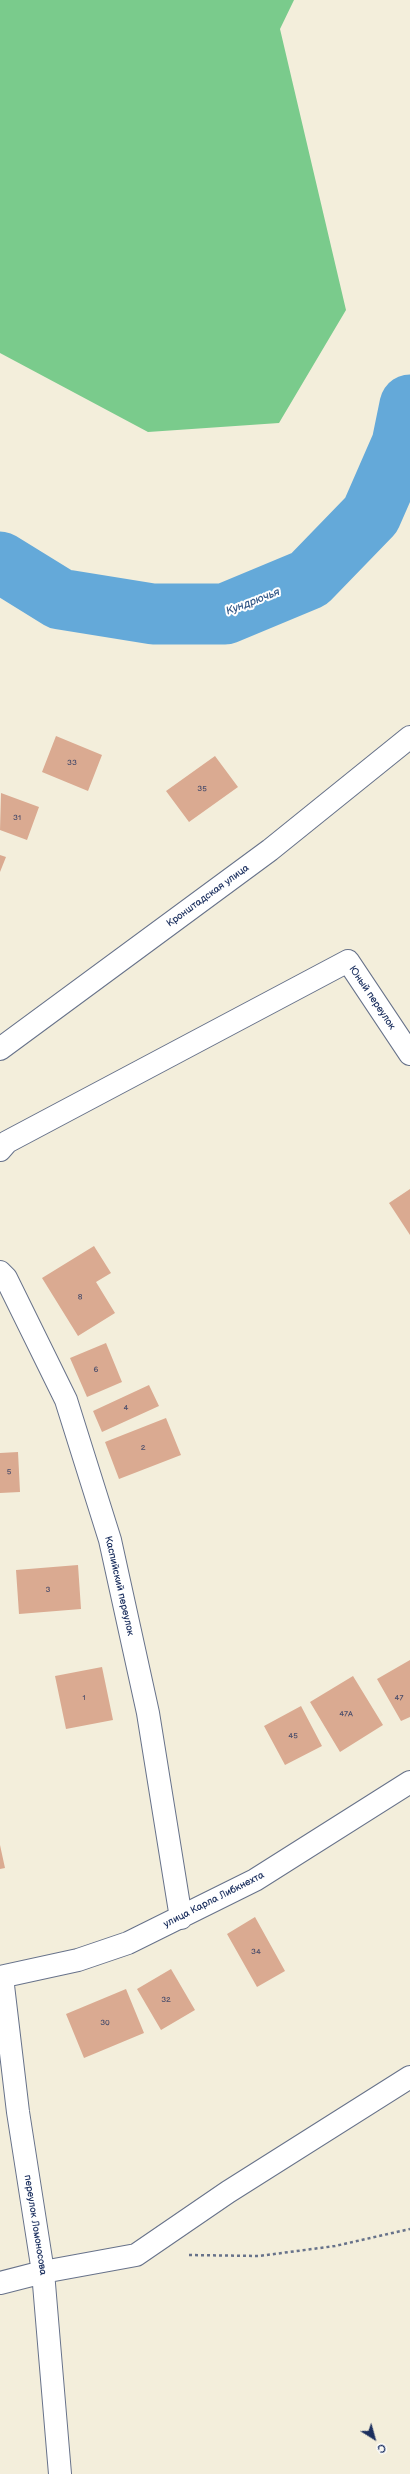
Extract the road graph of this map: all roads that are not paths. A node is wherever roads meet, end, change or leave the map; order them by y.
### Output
1 (410, 737) edge
2 (0, 1049) edge
3 (410, 1054) edge
4 (0, 1150) edge
5 (0, 1272) edge
6 (410, 1782) edge
7 (181, 1918) junction
8 (1, 1977) edge
9 (410, 2077) edge
10 (43, 2272) junction
11 (0, 2283) edge
12 (60, 2474) edge

1 - 2 street, Кронштадская улица
3 - 4 street, Юный переулок
5 - 7 street, Каспийский переулок
6 - 7 street, улица Карла Либкнехта
7 - 8 street, улица Карла Либкнехта
8 - 10 street, переулок Ломоносова
9 - 10 street
10 - 11 street
10 - 12 street, переулок Ломоносова

